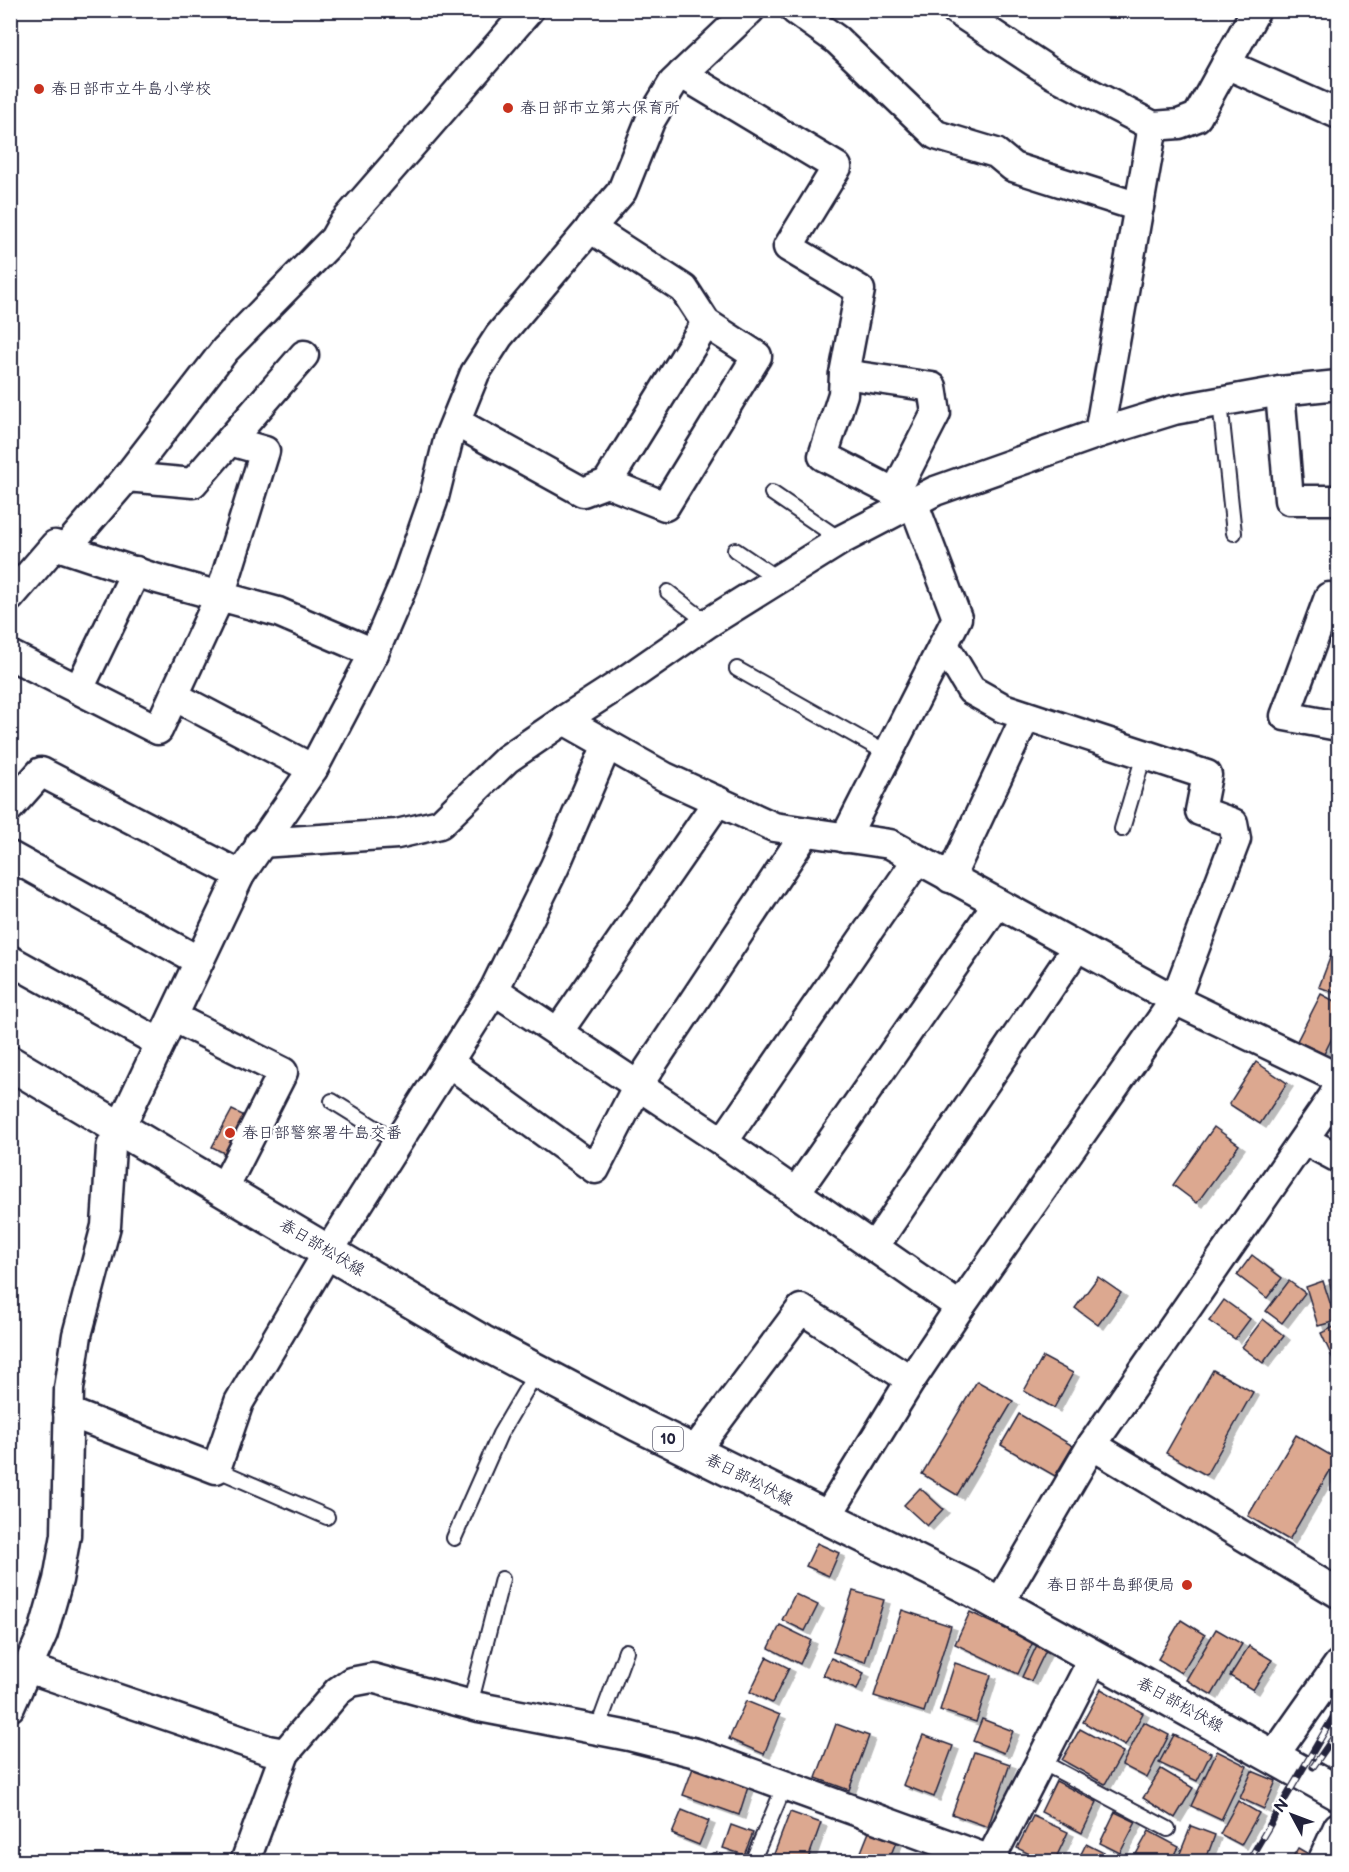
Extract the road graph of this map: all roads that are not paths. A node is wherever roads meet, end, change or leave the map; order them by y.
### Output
1 (529, 10) edge
2 (750, 10) edge
3 (795, 10) edge
4 (956, 10) edge
5 (1256, 10) edge
6 (1226, 64) junction
7 (682, 74) junction
8 (1338, 114) edge
9 (1153, 126) junction
10 (1139, 207) junction
11 (590, 228) junction
12 (706, 323) junction
13 (304, 355) dead end
14 (843, 374) junction
15 (1338, 385) edge
16 (1280, 392) junction
17 (1220, 402) junction
18 (456, 422) junction
19 (1099, 434) junction
20 (230, 441) junction
21 (127, 477) junction
22 (607, 483) junction
23 (772, 493) dead end
24 (904, 497) junction
25 (1338, 500) edge
26 (1234, 533) dead end
27 (842, 540) junction
28 (66, 548) junction
29 (735, 550) dead end
30 (136, 572) junction
31 (778, 579) junction
32 (668, 592) dead end
33 (220, 596) junction
34 (10, 597) edge
35 (1338, 602) edge
36 (708, 623) junction
37 (944, 645) junction
38 (374, 653) junction
39 (10, 655) edge
40 (737, 669) dead end
41 (79, 689) junction
42 (174, 696) junction
43 (1026, 716) junction
44 (564, 720) junction
45 (1338, 726) edge
46 (607, 745) junction
47 (888, 754) junction
48 (1144, 755) junction
49 (313, 769) junction
50 (718, 801) junction
51 (10, 807) edge
52 (1122, 829) dead end
53 (806, 832) junction
54 (845, 838) junction
55 (260, 843) junction
56 (10, 856) edge
57 (917, 860) junction
58 (240, 875) junction
59 (950, 878) junction
60 (997, 904) junction
61 (1077, 947) junction
62 (10, 960) edge
63 (200, 961) junction
64 (494, 990) junction
65 (1175, 1000) junction
66 (173, 1017) junction
67 (558, 1032) junction
68 (160, 1043) junction
69 (448, 1062) junction
70 (10, 1063) edge
71 (1338, 1078) edge
72 (638, 1085) junction
73 (1338, 1085) edge
74 (332, 1101) dead end
75 (119, 1129) junction
76 (1304, 1140) junction
77 (398, 1142) junction
78 (723, 1142) junction
79 (1338, 1158) edge
80 (223, 1190) junction
81 (796, 1192) junction
82 (874, 1247) junction
83 (328, 1252) junction
84 (960, 1307) junction
85 (537, 1371) junction
86 (911, 1380) junction
87 (68, 1412) junction
88 (1092, 1445) junction
89 (694, 1452) junction
90 (216, 1469) junction
91 (327, 1517) dead end
92 (826, 1518) junction
93 (454, 1538) dead end
94 (502, 1579) dead end
95 (1338, 1593) edge
96 (999, 1604) junction
97 (626, 1652) dead end
98 (1094, 1657) junction
99 (1338, 1665) edge
100 (27, 1668) junction
101 (470, 1704) junction
102 (10, 1707) edge
103 (597, 1730) junction
104 (285, 1753) junction
105 (1273, 1757) junction
106 (1040, 1761) junction
107 (785, 1785) junction
108 (1338, 1791) edge
109 (1168, 1829) dead end
110 (991, 1861) edge
111 (245, 1862) edge
112 (752, 1862) edge

1 - 21 street
2 - 7 street
3 - 10 street
4 - 9 street
5 - 6 street
6 - 8 street
6 - 9 street
7 - 11 street
7 - 14 street
9 - 10 street
10 - 19 street
11 - 12 street
11 - 18 street
12 - 22 street
12 - 22 street
13 - 20 street
14 - 24 street
14 - 24 street
15 - 16 street
16 - 17 street
16 - 25 street
17 - 19 street
17 - 26 lane
18 - 22 street
18 - 38 street
19 - 24 street
20 - 21 street
20 - 33 street
21 - 28 street
23 - 27 lane
24 - 27 street
24 - 37 street
27 - 31 street
28 - 30 street
28 - 34 street
29 - 31 lane
30 - 33 street
30 - 41 street
31 - 36 street
32 - 36 lane
33 - 38 street
33 - 42 street
35 - 45 street
36 - 44 street
37 - 43 street
37 - 47 street
38 - 49 street
39 - 41 street
40 - 47 lane
41 - 42 street
42 - 49 street
43 - 48 street
43 - 59 street
44 - 46 street
44 - 55 street
46 - 50 street
46 - 64 street
47 - 54 street
48 - 52 lane
48 - 65 street
49 - 55 street
50 - 53 street
50 - 67 street
51 - 58 street
53 - 54 street
53 - 72 street
54 - 57 street
55 - 58 street
56 - 63 street
57 - 59 street
57 - 78 street
58 - 63 street
59 - 60 street
60 - 61 street
60 - 81 street
61 - 65 street
61 - 82 street
62 - 68 street
63 - 66 street
64 - 67 street
64 - 69 street
65 - 71 street
65 - 84 street
66 - 68 street
66 - 80 street
67 - 72 street
68 - 75 street
69 - 72 street
69 - 77 street
70 - 75 main road, 春日部松伏線 / 10
72 - 78 street
73 - 76 street
74 - 77 lane
75 - 80 main road, 春日部松伏線 / 10
75 - 87 street
76 - 79 street
76 - 88 street
77 - 83 street
78 - 81 street
80 - 83 main road, 春日部松伏線 / 10
81 - 82 street
82 - 84 street
83 - 85 main road, 春日部松伏線 / 10
83 - 90 street
84 - 86 street
85 - 89 main road, 春日部松伏線 / 10
85 - 93 lane
86 - 89 street
86 - 92 street
87 - 90 street
87 - 100 street
88 - 95 street
88 - 96 street
89 - 92 main road, 春日部松伏線 / 10
90 - 91 lane
92 - 96 main road, 春日部松伏線 / 10
94 - 101 lane
96 - 98 main road, 春日部松伏線 / 10
97 - 103 lane
98 - 105 main road, 春日部松伏線 / 10
98 - 106 street
99 - 105 street
100 - 102 street
100 - 104 street
101 - 103 street
101 - 104 street
103 - 107 street
104 - 111 street
105 - 108 main road, 春日部松伏線 / 10
106 - 109 lane
106 - 110 street
107 - 110 street
107 - 112 lane

